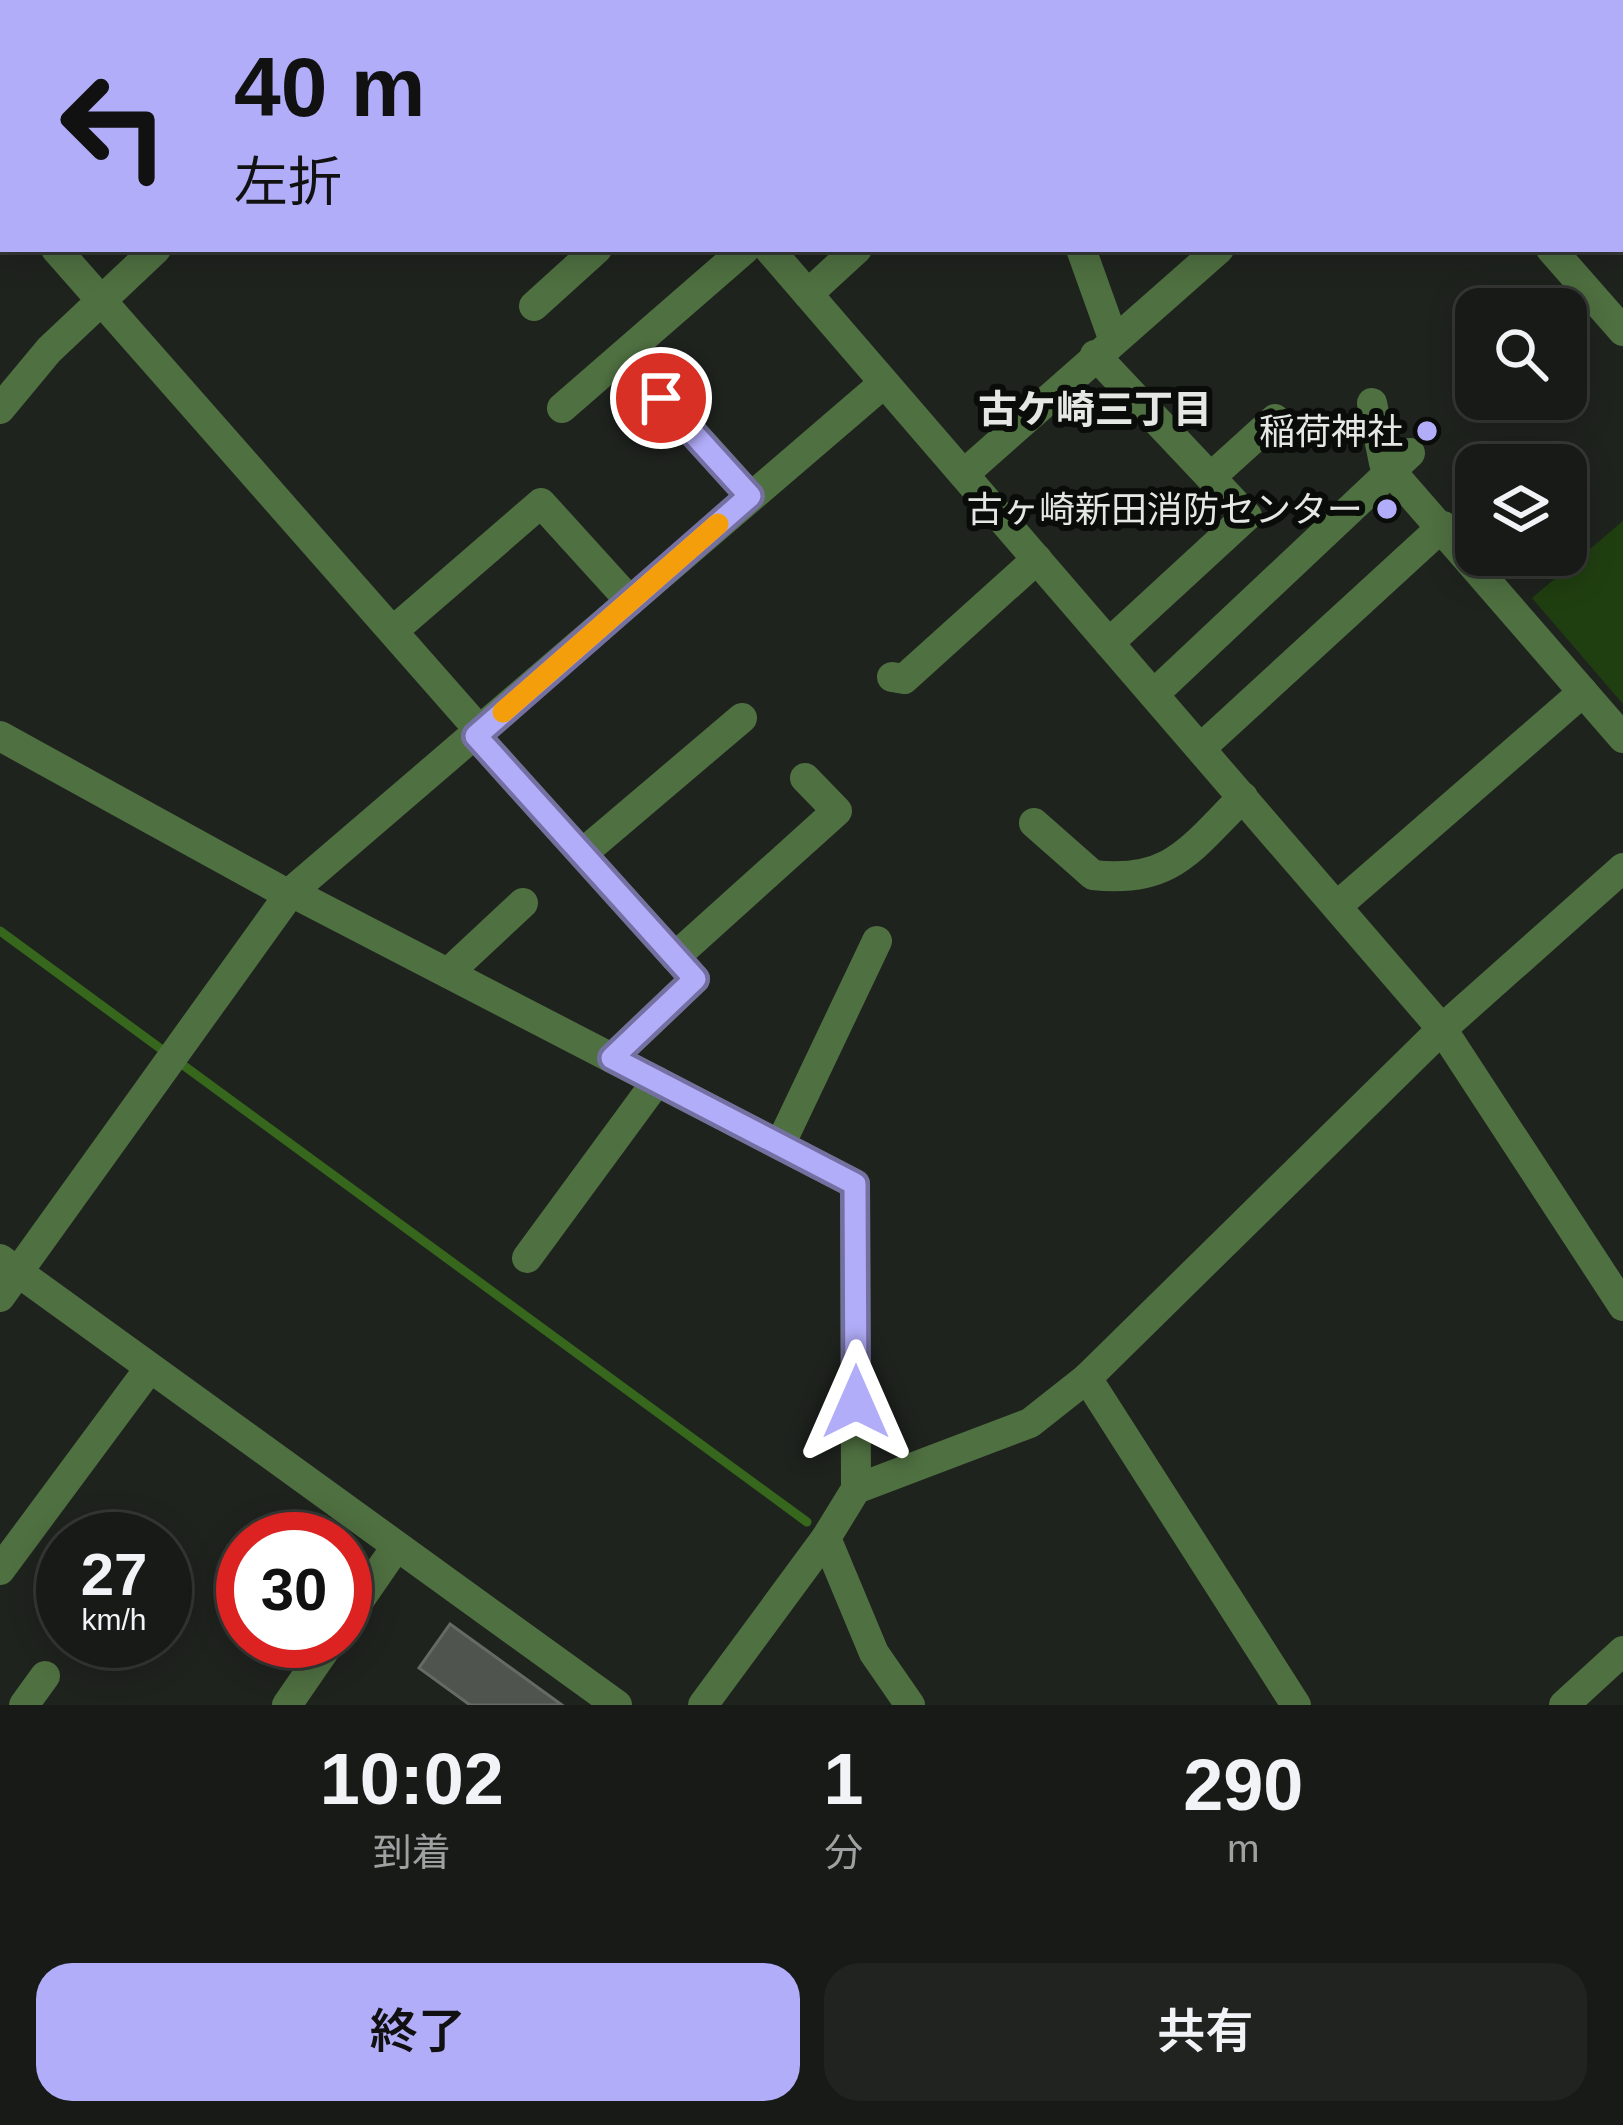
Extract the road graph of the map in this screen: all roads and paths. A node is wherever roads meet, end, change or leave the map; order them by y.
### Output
1 (59, 252) edge
2 (153, 252) edge
3 (594, 252) edge
4 (743, 252) edge
5 (772, 252) edge
6 (854, 252) edge
7 (1082, 252) edge
8 (1216, 252) edge
9 (1555, 252) edge
10 (808, 294) junction
11 (100, 301) junction
12 (534, 306) dead end
13 (1623, 331) edge
14 (1105, 348) junction
15 (884, 383) junction
16 (661, 398) dead end
17 (1372, 403) dead end
18 (0, 409) edge
19 (562, 409) dead end
20 (1275, 419) dead end
21 (1395, 462) junction
22 (964, 474) junction
23 (1211, 477) junction
24 (750, 496) junction
25 (1443, 526) junction
26 (1037, 559) junction
27 (630, 601) junction
28 (393, 631) junction
29 (1109, 643) junction
30 (892, 677) dead end
31 (1583, 692) junction
32 (1154, 694) junction
33 (742, 718) dead end
34 (479, 734) junction
35 (0, 736) edge
36 (1623, 738) edge
37 (1201, 748) junction
38 (805, 778) dead end
39 (1243, 797) junction
40 (1034, 823) dead end
41 (583, 853) junction
42 (1623, 868) edge
43 (290, 893) junction
44 (523, 903) dead end
45 (1337, 906) junction
46 (877, 941) dead end
47 (675, 957) junction
48 (448, 974) junction
49 (1442, 1029) junction
50 (612, 1058) junction
51 (657, 1082) junction
52 (780, 1144) junction
53 (526, 1258) dead end
54 (6, 1276) edge
55 (1623, 1306) edge
56 (149, 1370) junction
57 (1087, 1378) junction
58 (856, 1489) junction
59 (826, 1538) junction
60 (396, 1547) junction
61 (0, 1570) edge
62 (372, 1582) edge
63 (1623, 1651) edge
64 (313, 1668) edge
65 (45, 1676) dead end
66 (24, 1705) edge
67 (287, 1705) edge
68 (617, 1705) edge
69 (703, 1705) edge
70 (910, 1705) edge
71 (1296, 1705) edge
72 (1564, 1705) edge

1 - 11 street
2 - 11 street
3 - 12 street
4 - 19 street
5 - 10 street
6 - 10 street
7 - 14 street
8 - 14 street
9 - 13 street
10 - 15 street
11 - 18 street
11 - 28 street
14 - 22 street
14 - 23 street
15 - 22 street
15 - 24 street
16 - 24 street
17 - 21 street
20 - 23 street
21 - 25 street
21 - 32 street
22 - 26 street
23 - 29 street
24 - 27 street
25 - 31 street
25 - 37 street
26 - 29 street
26 - 30 street
27 - 28 street
27 - 34 street
28 - 34 street
29 - 32 street
31 - 36 street
31 - 45 street
32 - 37 street
33 - 41 street
34 - 41 street
34 - 43 street
35 - 43 street
37 - 39 street
38 - 47 street
39 - 40 street
39 - 45 street
41 - 47 street
42 - 49 street
43 - 48 street
43 - 54 street
44 - 48 street
45 - 49 street
46 - 52 street
47 - 50 street
48 - 50 street
49 - 55 street
49 - 57 street
50 - 51 street
51 - 52 street
51 - 53 street
52 - 58 street
54 - 56 street
56 - 60 street
56 - 61 street
57 - 58 street
57 - 71 street
58 - 59 street
59 - 69 street
59 - 70 street
60 - 62 street
60 - 68 street
63 - 72 street
64 - 67 street
65 - 66 street

